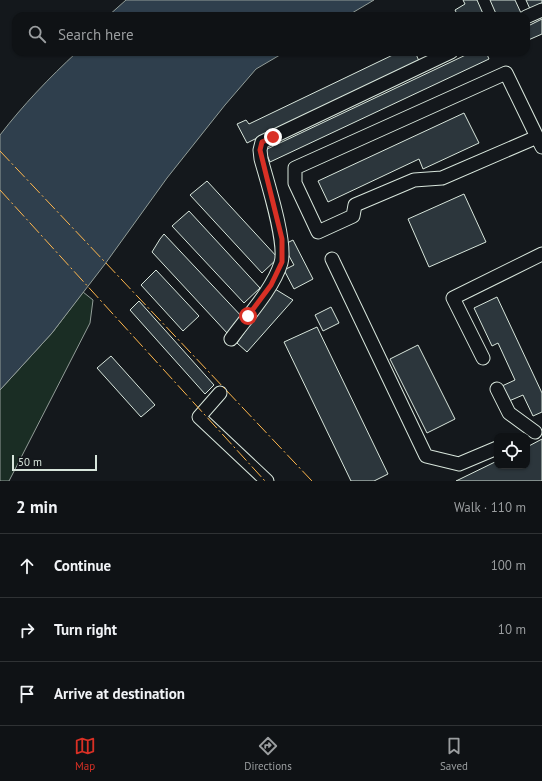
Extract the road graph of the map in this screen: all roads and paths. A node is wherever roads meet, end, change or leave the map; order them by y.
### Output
1 (542, 10) edge
2 (530, 15) edge
3 (443, 56) edge
4 (540, 142) edge
5 (542, 254) edge
6 (332, 260) dead end
7 (231, 339) dead end
8 (483, 358) dead end
9 (497, 389) dead end
10 (220, 393) dead end
11 (534, 432) edge
12 (494, 449) edge
13 (267, 481) edge

1 - 2 lane
3 - 7 lane
4 - 4 lane
5 - 8 lane
6 - 12 lane
9 - 11 lane
10 - 13 lane

